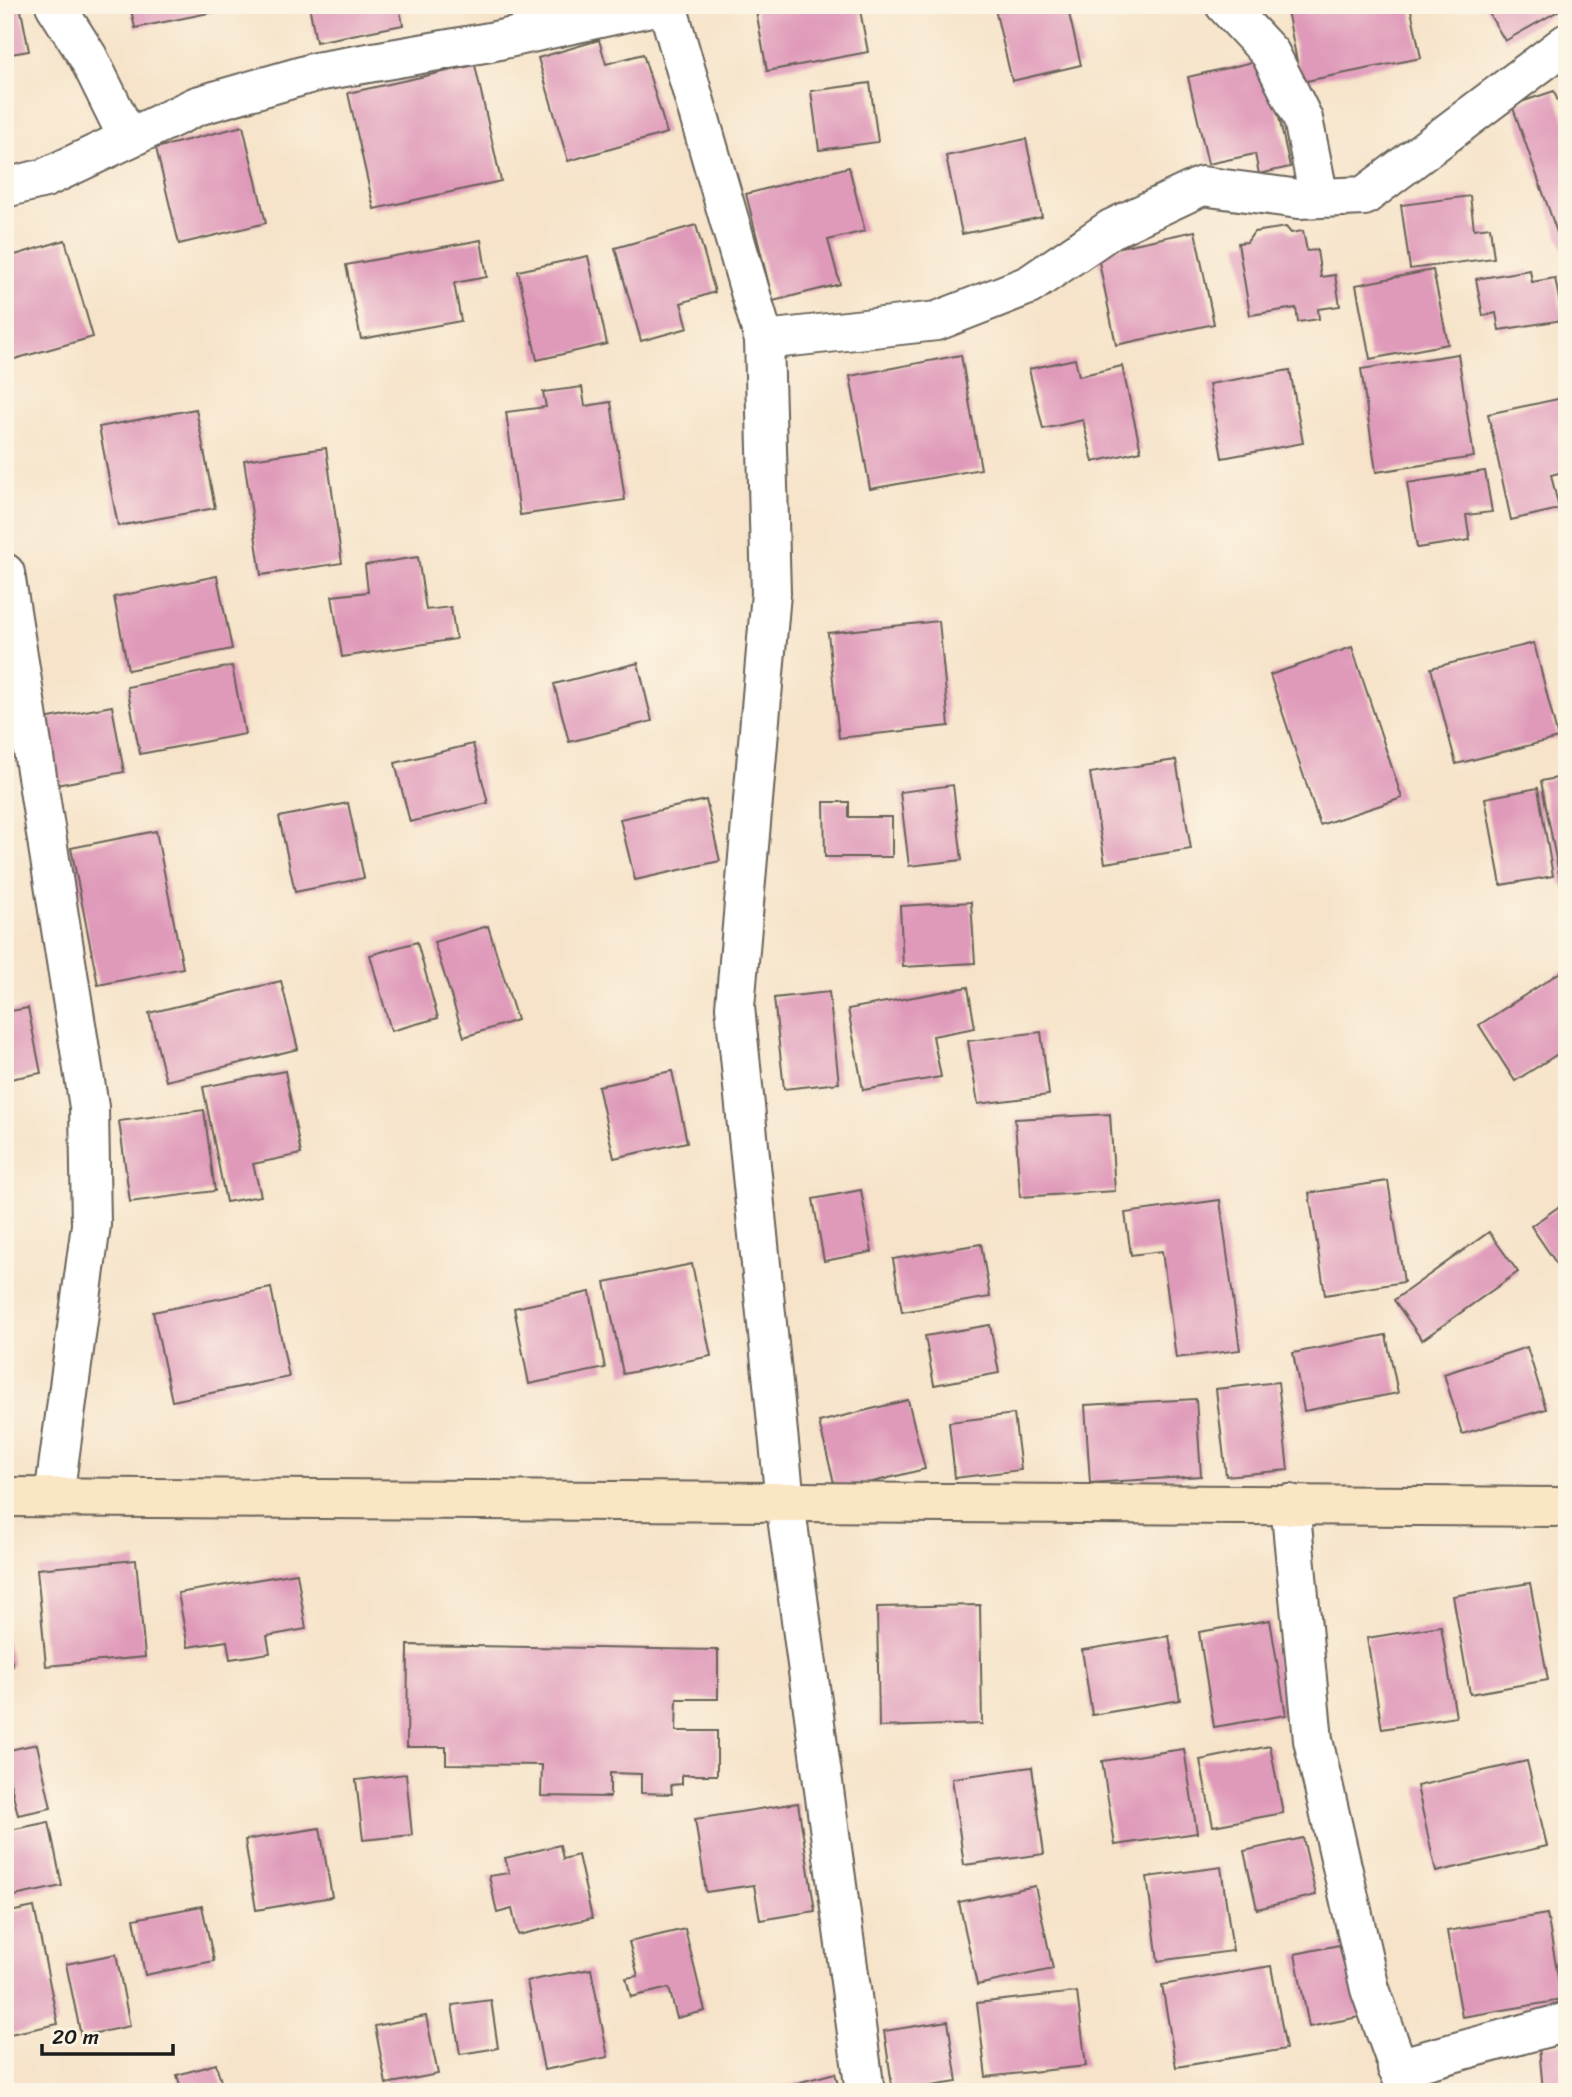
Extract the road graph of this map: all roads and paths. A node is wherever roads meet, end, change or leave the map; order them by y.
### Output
1 (55, 5) edge
2 (660, 5) edge
3 (667, 5) edge
4 (1225, 5) edge
5 (616, 9) edge
6 (1567, 43) edge
7 (128, 138) junction
8 (5, 188) edge
9 (1319, 198) junction
10 (764, 340) junction
11 (5, 573) edge
12 (5, 1497) edge
13 (54, 1497) junction
14 (785, 1502) junction
15 (1290, 1504) junction
16 (1567, 1507) edge
17 (1567, 2022) edge
18 (1402, 2080) edge
19 (865, 2092) edge

1 - 7 street
2 - 5 street
3 - 10 street
4 - 9 street
5 - 7 street
6 - 9 street
7 - 8 street
9 - 10 street
10 - 14 street
11 - 13 street
12 - 13 street
13 - 14 street
14 - 15 street
14 - 19 street
15 - 16 street
15 - 18 street
17 - 18 street

